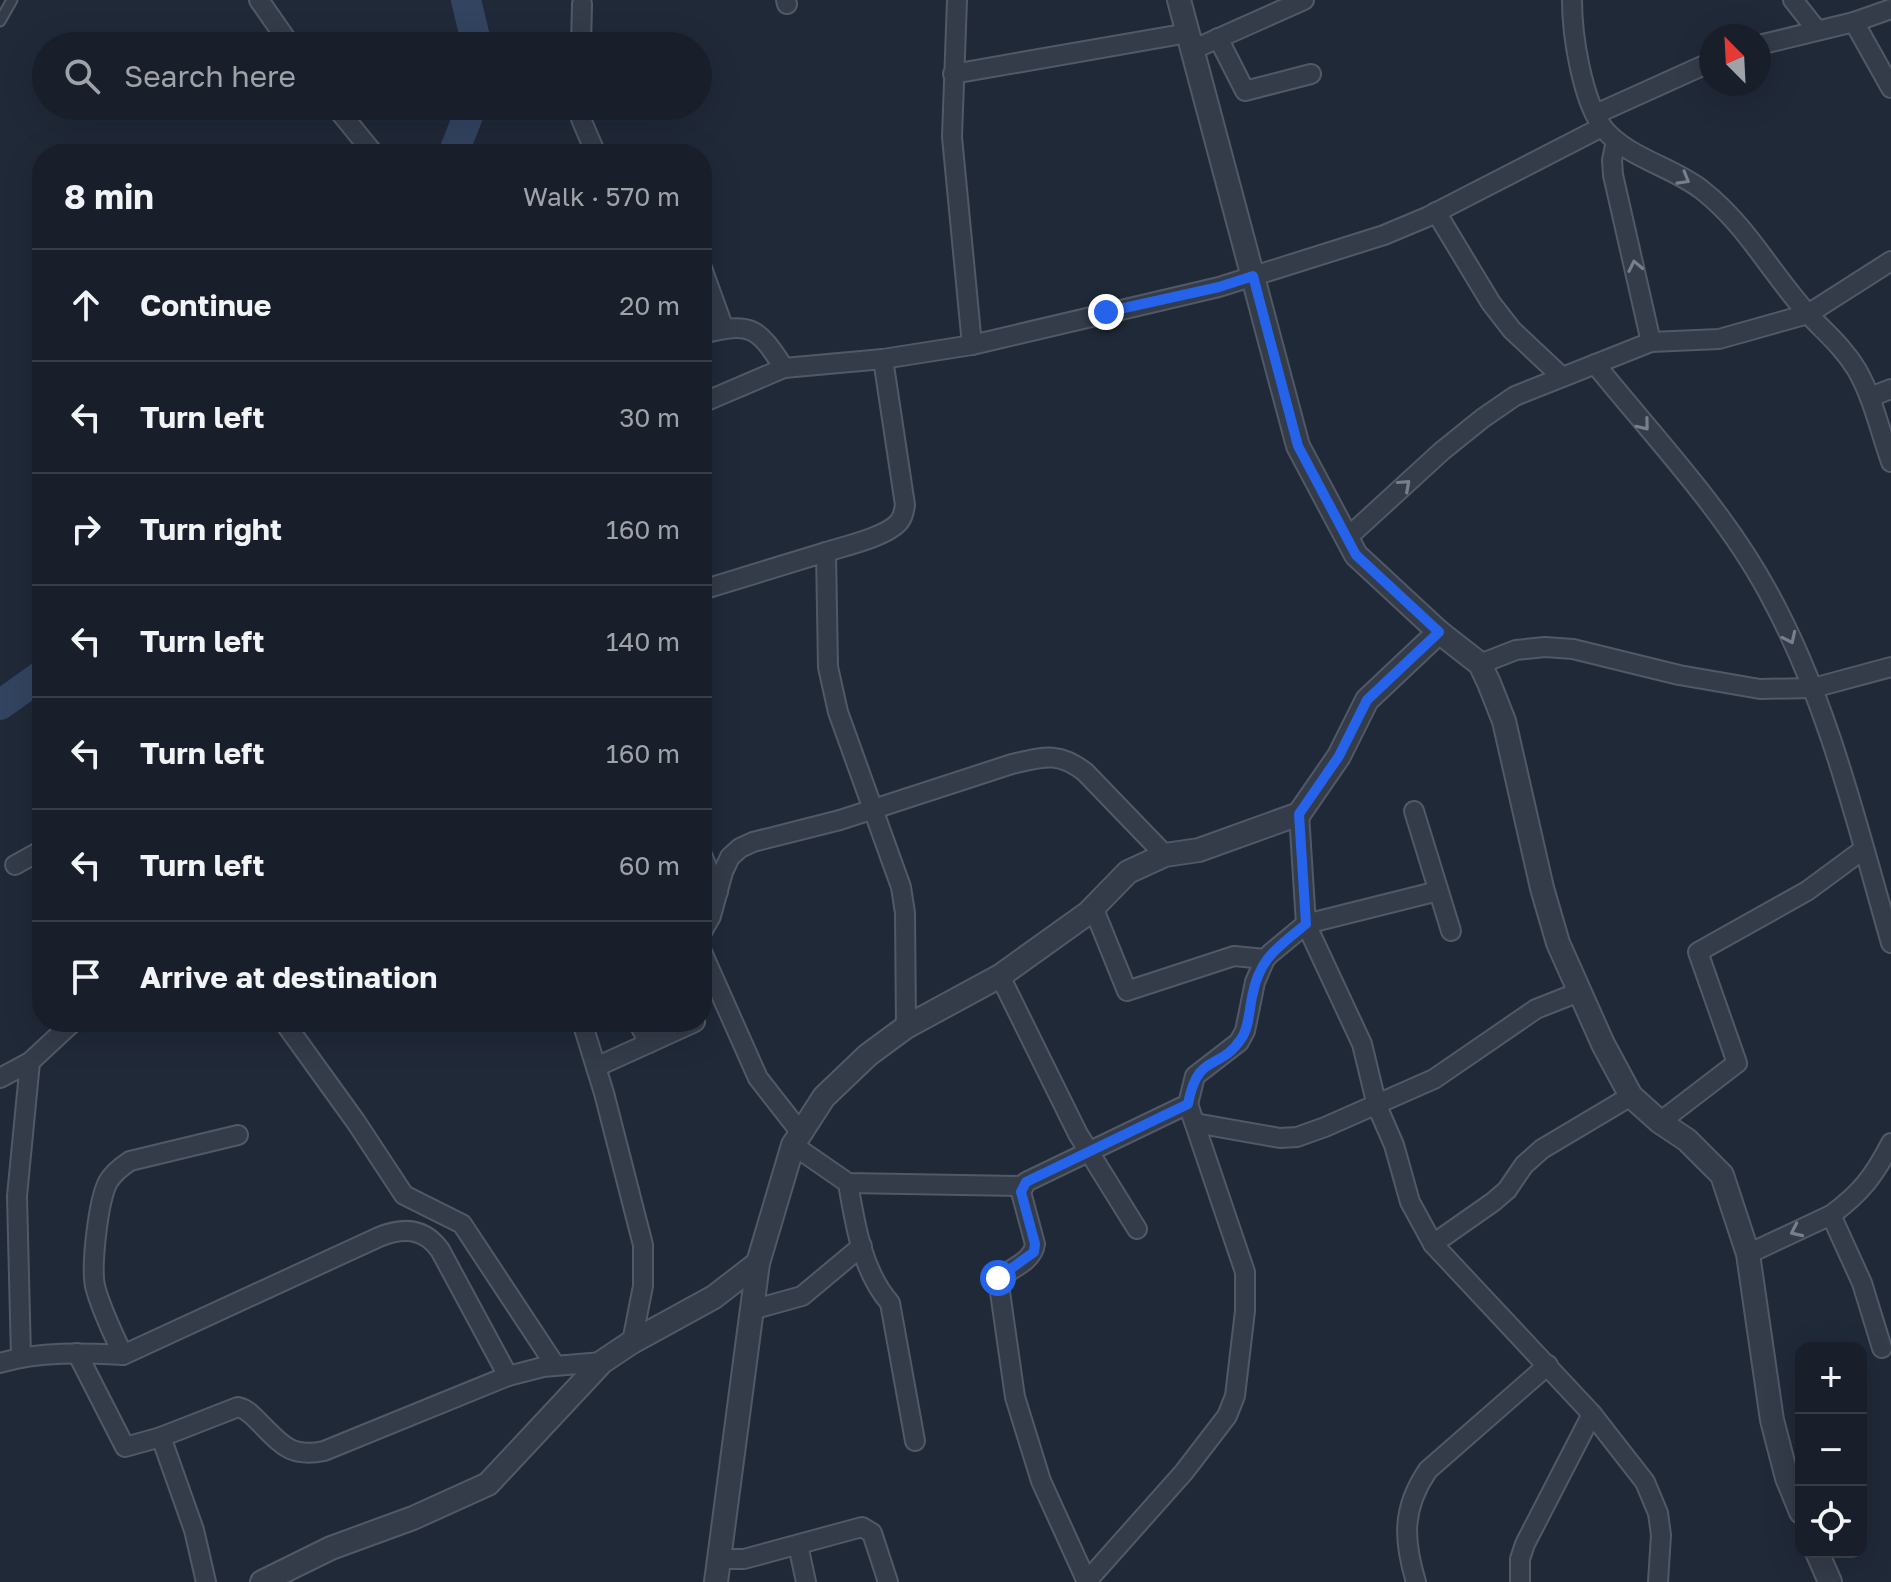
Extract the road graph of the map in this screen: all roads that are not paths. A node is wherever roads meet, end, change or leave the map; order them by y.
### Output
1 (12, 0) edge
2 (259, 0) edge
3 (957, 0) edge
4 (1179, 0) edge
5 (1304, 0) edge
6 (1572, 0) edge
7 (1793, 0) edge
8 (582, 4) dead end
9 (1891, 9) edge
10 (0, 21) edge
11 (1854, 22) junction
12 (1816, 29) junction
13 (281, 32) edge
14 (581, 32) edge
15 (1218, 38) junction
16 (1190, 41) junction
17 (1771, 42) edge
18 (1699, 68) edge
19 (953, 74) junction
20 (1311, 74) dead end
21 (1891, 88) edge
22 (346, 120) edge
23 (581, 120) edge
24 (1599, 121) junction
25 (1616, 141) junction
26 (366, 144) edge
27 (592, 144) edge
28 (1436, 212) junction
29 (1891, 261) edge
30 (1253, 276) junction
31 (712, 296) edge
32 (1808, 314) junction
33 (724, 329) junction
34 (712, 332) edge
35 (1651, 342) junction
36 (972, 345) junction
37 (883, 359) junction
38 (1595, 364) junction
39 (784, 368) junction
40 (1562, 377) junction
41 (1891, 389) edge
42 (1870, 397) junction
43 (712, 399) edge
44 (1891, 462) edge
45 (1347, 538) junction
46 (826, 552) junction
47 (712, 587) edge
48 (1439, 632) junction
49 (1480, 664) junction
50 (1891, 667) edge
51 (1813, 688) junction
52 (874, 807) junction
53 (1414, 811) dead end
54 (1299, 814) junction
55 (1864, 849) junction
56 (1165, 855) junction
57 (32, 856) edge
58 (15, 865) dead end
59 (712, 878) edge
60 (1438, 891) junction
61 (718, 892) junction
62 (1093, 907) junction
63 (712, 911) edge
64 (1306, 924) junction
65 (1451, 931) dead end
66 (1891, 943) edge
67 (1265, 959) junction
68 (712, 975) edge
69 (1000, 976) junction
70 (1579, 992) junction
71 (726, 1008) junction
72 (712, 1014) edge
73 (906, 1027) junction
74 (62, 1032) edge
75 (291, 1032) edge
76 (585, 1032) edge
77 (643, 1032) edge
78 (673, 1032) edge
79 (649, 1043) junction
80 (30, 1062) junction
81 (596, 1067) junction
82 (0, 1078) edge
83 (1631, 1096) junction
84 (1188, 1104) junction
85 (1377, 1106) junction
86 (1660, 1122) junction
87 (1195, 1123) junction
88 (238, 1135) dead end
89 (797, 1139) junction
90 (1891, 1143) edge
91 (1091, 1153) junction
92 (848, 1183) junction
93 (1024, 1186) junction
94 (1831, 1215) junction
95 (1137, 1229) dead end
96 (1433, 1244) junction
97 (862, 1246) junction
98 (1748, 1254) junction
99 (758, 1263) junction
100 (752, 1310) junction
101 (632, 1342) junction
102 (1882, 1348) dead end
103 (77, 1353) junction
104 (123, 1355) junction
105 (21, 1357) junction
106 (602, 1362) junction
107 (0, 1363) edge
108 (555, 1365) junction
109 (1548, 1365) junction
110 (508, 1376) junction
111 (1592, 1414) junction
112 (161, 1437) junction
113 (915, 1441) dead end
114 (1795, 1497) edge
115 (798, 1545) junction
116 (1820, 1558) edge
117 (720, 1559) junction
118 (206, 1582) edge
119 (262, 1582) edge
120 (716, 1582) edge
121 (806, 1582) edge
122 (888, 1582) edge
123 (1087, 1582) edge
124 (1416, 1582) edge
125 (1520, 1582) edge
126 (1658, 1582) edge
127 (1830, 1582) edge

1 - 10 lane
2 - 13 street
3 - 19 street
4 - 16 street
5 - 15 street
6 - 24 street
7 - 12 street
8 - 14 street
9 - 11 street
11 - 12 street
11 - 21 street
12 - 17 street
15 - 16 street
15 - 20 street
16 - 19 street
16 - 30 street
18 - 24 street
19 - 36 street
22 - 26 street
23 - 27 street
24 - 25 street
24 - 28 street
25 -> 32 street
35 -> 25 street
28 - 30 street
28 - 40 street
29 - 32 street
30 - 36 street
30 - 45 street
31 - 33 street
32 - 35 street
32 - 42 street
33 - 34 street
33 - 39 street
35 - 38 street
36 - 37 street
37 - 39 street
37 - 46 street
38 - 40 street
38 -> 51 street
39 - 43 street
45 -> 40 street
41 - 42 street
42 - 44 street
45 - 48 street
46 - 47 street
46 - 52 street
48 - 49 street
48 - 54 street
49 - 51 street
49 - 70 street
50 - 51 street
51 - 55 street
52 - 56 street
52 - 61 street
52 - 73 street
53 - 60 street
54 - 56 street
54 - 64 street
55 - 66 street
55 - 86 street
56 - 62 street
57 - 58 street
59 - 61 street
60 - 64 street
60 - 65 street
61 - 63 street
62 - 67 street
62 - 69 street
64 - 67 street
64 - 85 street
67 - 84 street
68 - 71 street
69 - 73 street
69 - 91 street
70 - 83 street
70 - 85 street
71 - 72 street
71 - 89 street
73 - 89 street
74 - 80 street
75 - 108 street
76 - 81 street
77 - 79 street
78 - 79 street
79 - 81 street
80 - 82 street
80 - 105 street
81 - 101 street
83 - 86 street
83 - 96 street
84 - 87 street
84 - 91 street
85 - 87 street
85 - 96 street
86 - 98 street
87 - 123 street
88 - 104 street
89 - 92 street
89 - 99 street
90 - 94 street
91 - 93 street
91 - 95 street
92 - 93 street
92 - 97 street
93 - 123 street
94 -> 98 street
94 - 102 street
96 - 109 street
97 - 100 street
97 - 113 street
98 - 114 street
99 - 100 street
99 - 101 street
100 - 117 street
101 - 106 street
103 - 104 street
103 - 105 street
103 - 112 street
104 - 110 street
105 - 107 street
106 - 108 street
106 - 119 street
108 - 110 street
109 - 111 street
109 - 124 street
110 - 112 street
111 - 125 street
111 - 126 street
112 - 118 street
115 - 117 street
115 - 121 street
115 - 122 street
116 - 127 street
117 - 120 street

